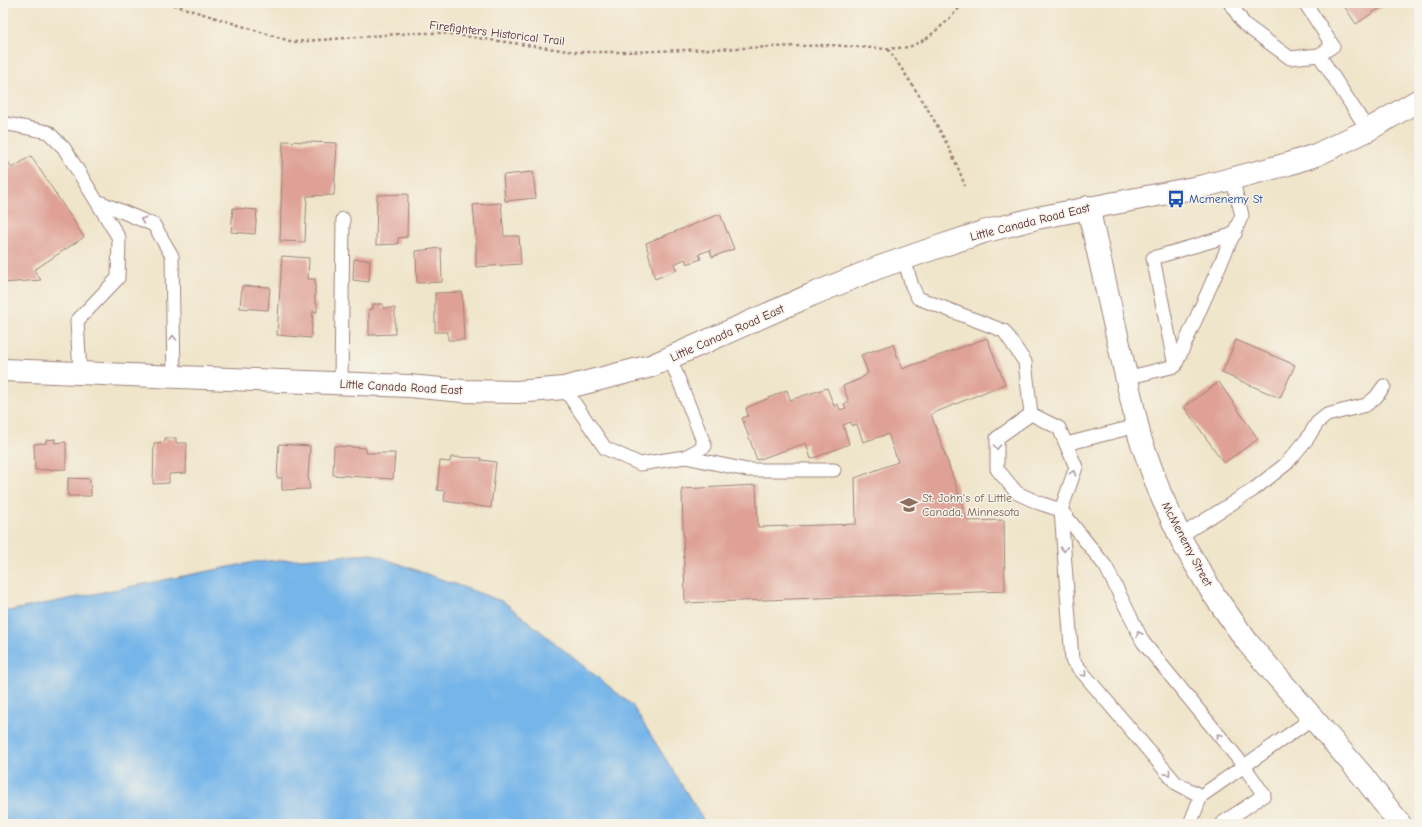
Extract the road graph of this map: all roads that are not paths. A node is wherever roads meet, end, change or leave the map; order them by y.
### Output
1 (1230, 3) edge
2 (1305, 3) edge
3 (1319, 55) junction
4 (1419, 100) edge
5 (3, 123) edge
6 (1368, 130) junction
7 (1232, 179) junction
8 (97, 201) junction
9 (1088, 207) junction
10 (343, 219) dead end
11 (1235, 234) junction
12 (904, 259) junction
13 (670, 358) junction
14 (1175, 366) junction
15 (3, 370) edge
16 (80, 373) junction
17 (174, 377) junction
18 (1126, 378) junction
19 (341, 384) junction
20 (1384, 386) dead end
21 (564, 388) junction
22 (1031, 414) junction
23 (1138, 426) junction
24 (1066, 444) junction
25 (686, 457) junction
26 (834, 470) dead end
27 (1061, 510) junction
28 (1180, 536) junction
29 (1313, 718) junction
30 (1244, 766) junction
31 (1201, 796) junction
32 (1190, 824) edge
33 (1221, 824) edge
34 (1400, 824) edge

1 - 3 lane
2 - 3 lane
3 - 6 lane
4 - 6 street, Little Canada Road East
5 - 8 lane
6 - 7 street, Little Canada Road East
7 - 9 street, Little Canada Road East
7 - 11 lane
8 - 16 lane
17 -> 8 lane
9 - 12 street, Little Canada Road East
9 - 18 street, McMenemy Street
10 - 19 lane
11 - 14 lane
11 - 14 lane
12 - 13 street, Little Canada Road East
12 - 22 lane
13 - 21 street, Little Canada Road East
13 - 25 lane
14 - 18 lane
15 - 16 street, Little Canada Road East
16 - 17 street, Little Canada Road East
17 - 19 street, Little Canada Road East
18 - 23 street, McMenemy Street
19 - 21 street, Little Canada Road East
20 - 28 lane
21 - 25 lane
22 - 24 lane
22 -> 27 lane
23 - 24 lane
23 - 28 street, McMenemy Street
27 -> 24 lane
25 - 26 lane
30 -> 27 lane
27 -> 31 lane
28 - 29 street, McMenemy Street
29 - 30 lane
29 - 34 street, McMenemy Street
30 - 31 lane
30 - 33 lane
31 - 32 lane

